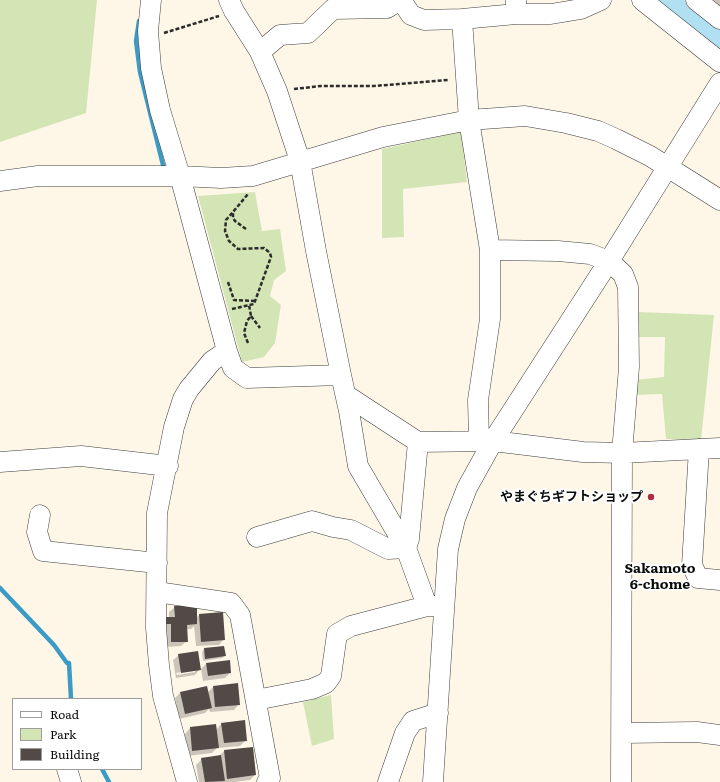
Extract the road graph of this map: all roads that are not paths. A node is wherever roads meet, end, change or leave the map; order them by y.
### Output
1 (151, 0) edge
2 (400, 0) edge
3 (601, 0) edge
4 (642, 0) edge
5 (696, 0) edge
6 (231, 6) edge
7 (516, 7) edge
8 (462, 19) junction
9 (720, 19) edge
10 (260, 52) junction
11 (720, 62) edge
12 (720, 83) edge
13 (470, 120) junction
14 (300, 162) junction
15 (668, 166) junction
16 (180, 176) junction
17 (0, 181) edge
18 (720, 200) edge
19 (490, 250) junction
20 (609, 261) junction
21 (227, 351) junction
22 (341, 375) junction
23 (346, 395) junction
24 (486, 441) junction
25 (418, 442) junction
26 (720, 448) edge
27 (699, 449) junction
28 (622, 453) junction
29 (0, 462) edge
30 (168, 466) junction
31 (40, 515) dead end
32 (257, 538) dead end
33 (406, 548) junction
34 (157, 563) junction
35 (720, 580) edge
36 (157, 592) junction
37 (435, 606) junction
38 (256, 700) junction
39 (438, 713) junction
40 (622, 733) junction
41 (720, 735) edge
42 (67, 770) edge
43 (71, 782) edge
44 (187, 782) edge
45 (267, 782) edge
46 (388, 782) edge
47 (432, 782) edge
48 (620, 782) edge

1 - 16 street
2 - 8 street
2 - 10 street
3 - 7 street
4 - 11 street
5 - 9 street
6 - 10 street
7 - 8 street
8 - 13 street
10 - 14 street
12 - 15 street
13 - 14 street
13 - 15 street
13 - 19 street
14 - 16 street
14 - 22 street
15 - 18 street
15 - 20 street
16 - 17 street
16 - 21 street
19 - 20 street
19 - 24 street
20 - 24 street
20 - 28 street
21 - 22 street
21 - 30 street
22 - 23 street
23 - 25 street
23 - 33 street
24 - 25 street
24 - 28 street
24 - 37 street
25 - 33 street
26 - 27 street
27 - 28 street
27 - 35 street
28 - 40 street
29 - 30 street
30 - 34 street
31 - 34 street
32 - 33 street
33 - 37 street
34 - 36 street
36 - 38 street
36 - 44 street
37 - 38 street
37 - 39 street
38 - 45 street
39 - 46 street
39 - 47 street
40 - 41 street
40 - 48 street
42 - 43 street

